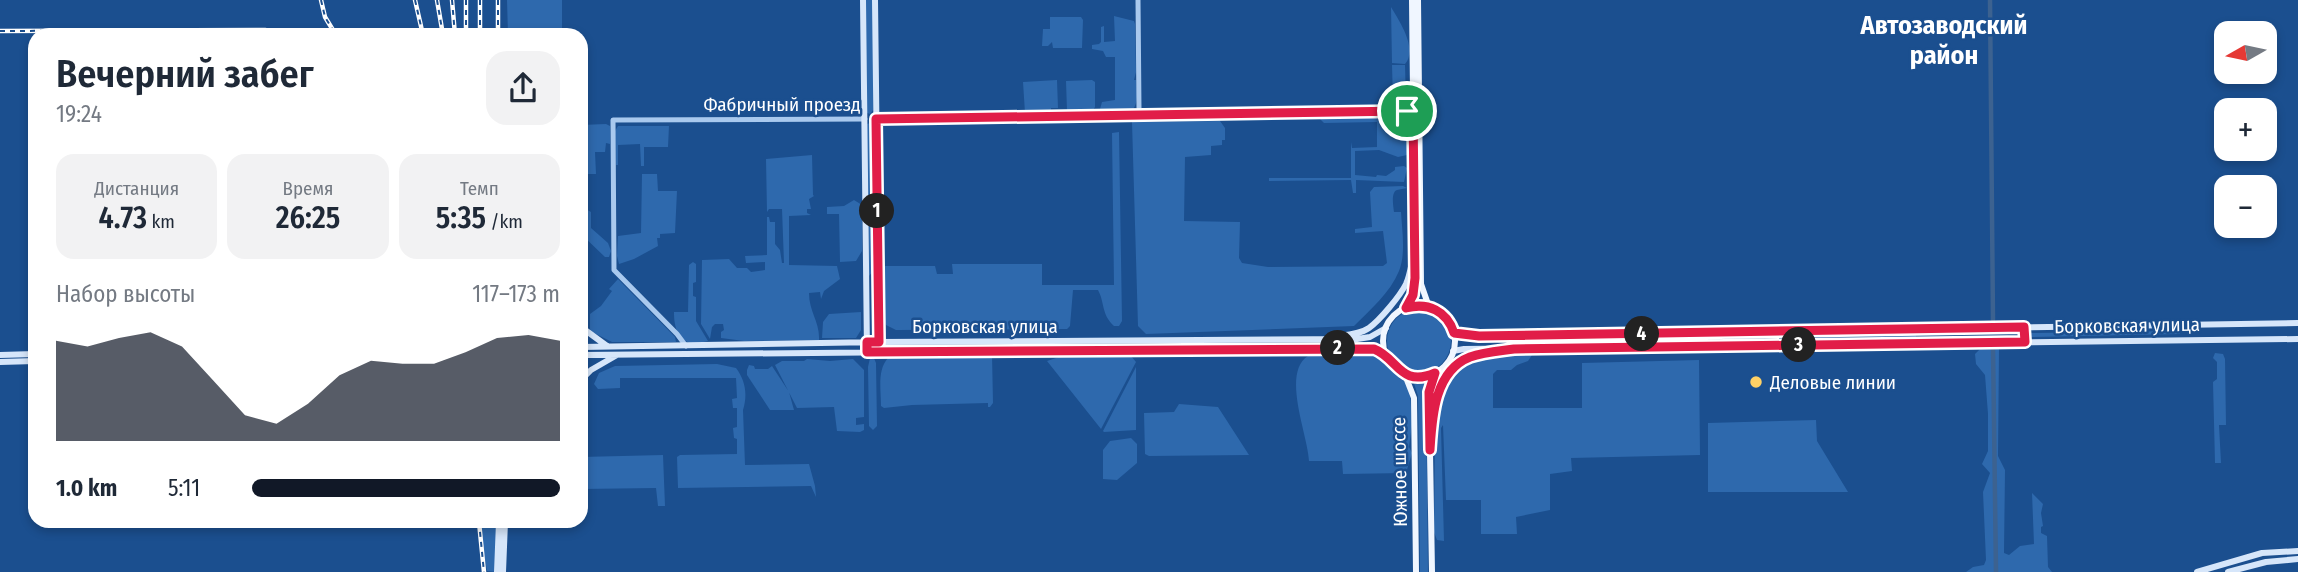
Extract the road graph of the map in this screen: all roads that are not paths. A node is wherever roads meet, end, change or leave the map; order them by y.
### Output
1 (863, 0) edge
2 (875, 0) edge
3 (1138, 0) edge
4 (1412, 0) edge
5 (1418, 0) edge
6 (1139, 108) dead end
7 (1413, 111) junction
8 (864, 119) junction
9 (876, 119) junction
10 (1415, 248) junction
11 (1429, 307) junction
12 (1406, 308) junction
13 (2298, 324) edge
14 (2193, 326) junction
15 (2024, 327) junction
16 (1386, 328) junction
17 (588, 332) edge
18 (1454, 333) junction
19 (1697, 333) junction
20 (2298, 339) edge
21 (1310, 340) junction
22 (1138, 341) junction
23 (2194, 341) junction
24 (867, 342) junction
25 (879, 342) junction
26 (2025, 342) junction
27 (609, 346) junction
28 (685, 346) junction
29 (1698, 346) junction
30 (588, 347) edge
31 (1514, 349) junction
32 (1138, 350) junction
33 (879, 351) junction
34 (1453, 351) junction
35 (867, 352) junction
36 (28, 354) edge
37 (618, 354) junction
38 (0, 355) edge
39 (588, 355) edge
40 (1386, 355) junction
41 (28, 361) edge
42 (0, 362) edge
43 (588, 373) edge
44 (1404, 373) junction
45 (1435, 373) junction
46 (1430, 450) junction
47 (499, 528) edge
48 (505, 528) edge
49 (2298, 551) edge
50 (2262, 553) junction
51 (2242, 558) junction
52 (2298, 559) edge
53 (2266, 562) junction
54 (2244, 567) junction
55 (497, 572) edge
56 (503, 572) edge
57 (1416, 572) edge
58 (1432, 572) edge
59 (2197, 572) edge
60 (2228, 572) edge

1 - 8 main road
2 - 9 main road
3 - 6 street
4 - 7 main road
5 - 11 main road
7 - 9 street, Фабричный проезд
7 - 10 main road
8 - 9 main road, Фабричный проезд
8 - 24 main road
8 - 28 street, Фабричный проезд
9 - 25 main road
10 - 12 main road
10 - 21 main road
11 - 12 main road
11 - 18 main road
12 - 16 main road
13 - 14 main road, Борковская улица
14 - 15 main road, Борковская улица
14 - 23 main road
15 - 19 main road, Борковская улица
15 - 26 main road
16 - 21 main road, Борковская улица
16 - 40 main road
17 - 27 main road
18 - 19 main road, Борковская улица
18 - 34 main road
19 - 29 main road
20 - 23 main road, Борковская улица
21 - 22 main road, Борковская улица
22 - 25 main road, Борковская улица
22 - 32 main road
23 - 26 main road, Борковская улица
24 - 25 main road, Борковская улица
24 - 28 main road, Борковская улица
24 - 35 main road
25 - 33 main road
26 - 29 main road, Борковская улица
27 - 28 main road, Борковская улица
27 - 30 main road, Борковская улица
29 - 31 main road, Борковская улица
31 - 34 main road, Борковская улица
31 - 46 main road
32 - 33 main road, Борковская улица
32 - 40 main road, Борковская улица
33 - 35 main road, Борковская улица
34 - 45 main road
35 - 37 main road, Борковская улица
36 - 38 main road
37 - 39 main road, Борковская улица
37 - 43 main road
40 - 44 main road
41 - 42 main road
44 - 45 main road
44 - 57 main road, Южное шоссе
45 - 46 main road, Южное шоссе
46 - 58 main road, Южное шоссе
47 - 55 main road
48 - 56 main road
49 - 50 main road
50 - 51 main road
50 - 53 main road
51 - 54 main road
51 - 59 main road
52 - 53 main road
53 - 54 main road
54 - 60 main road

